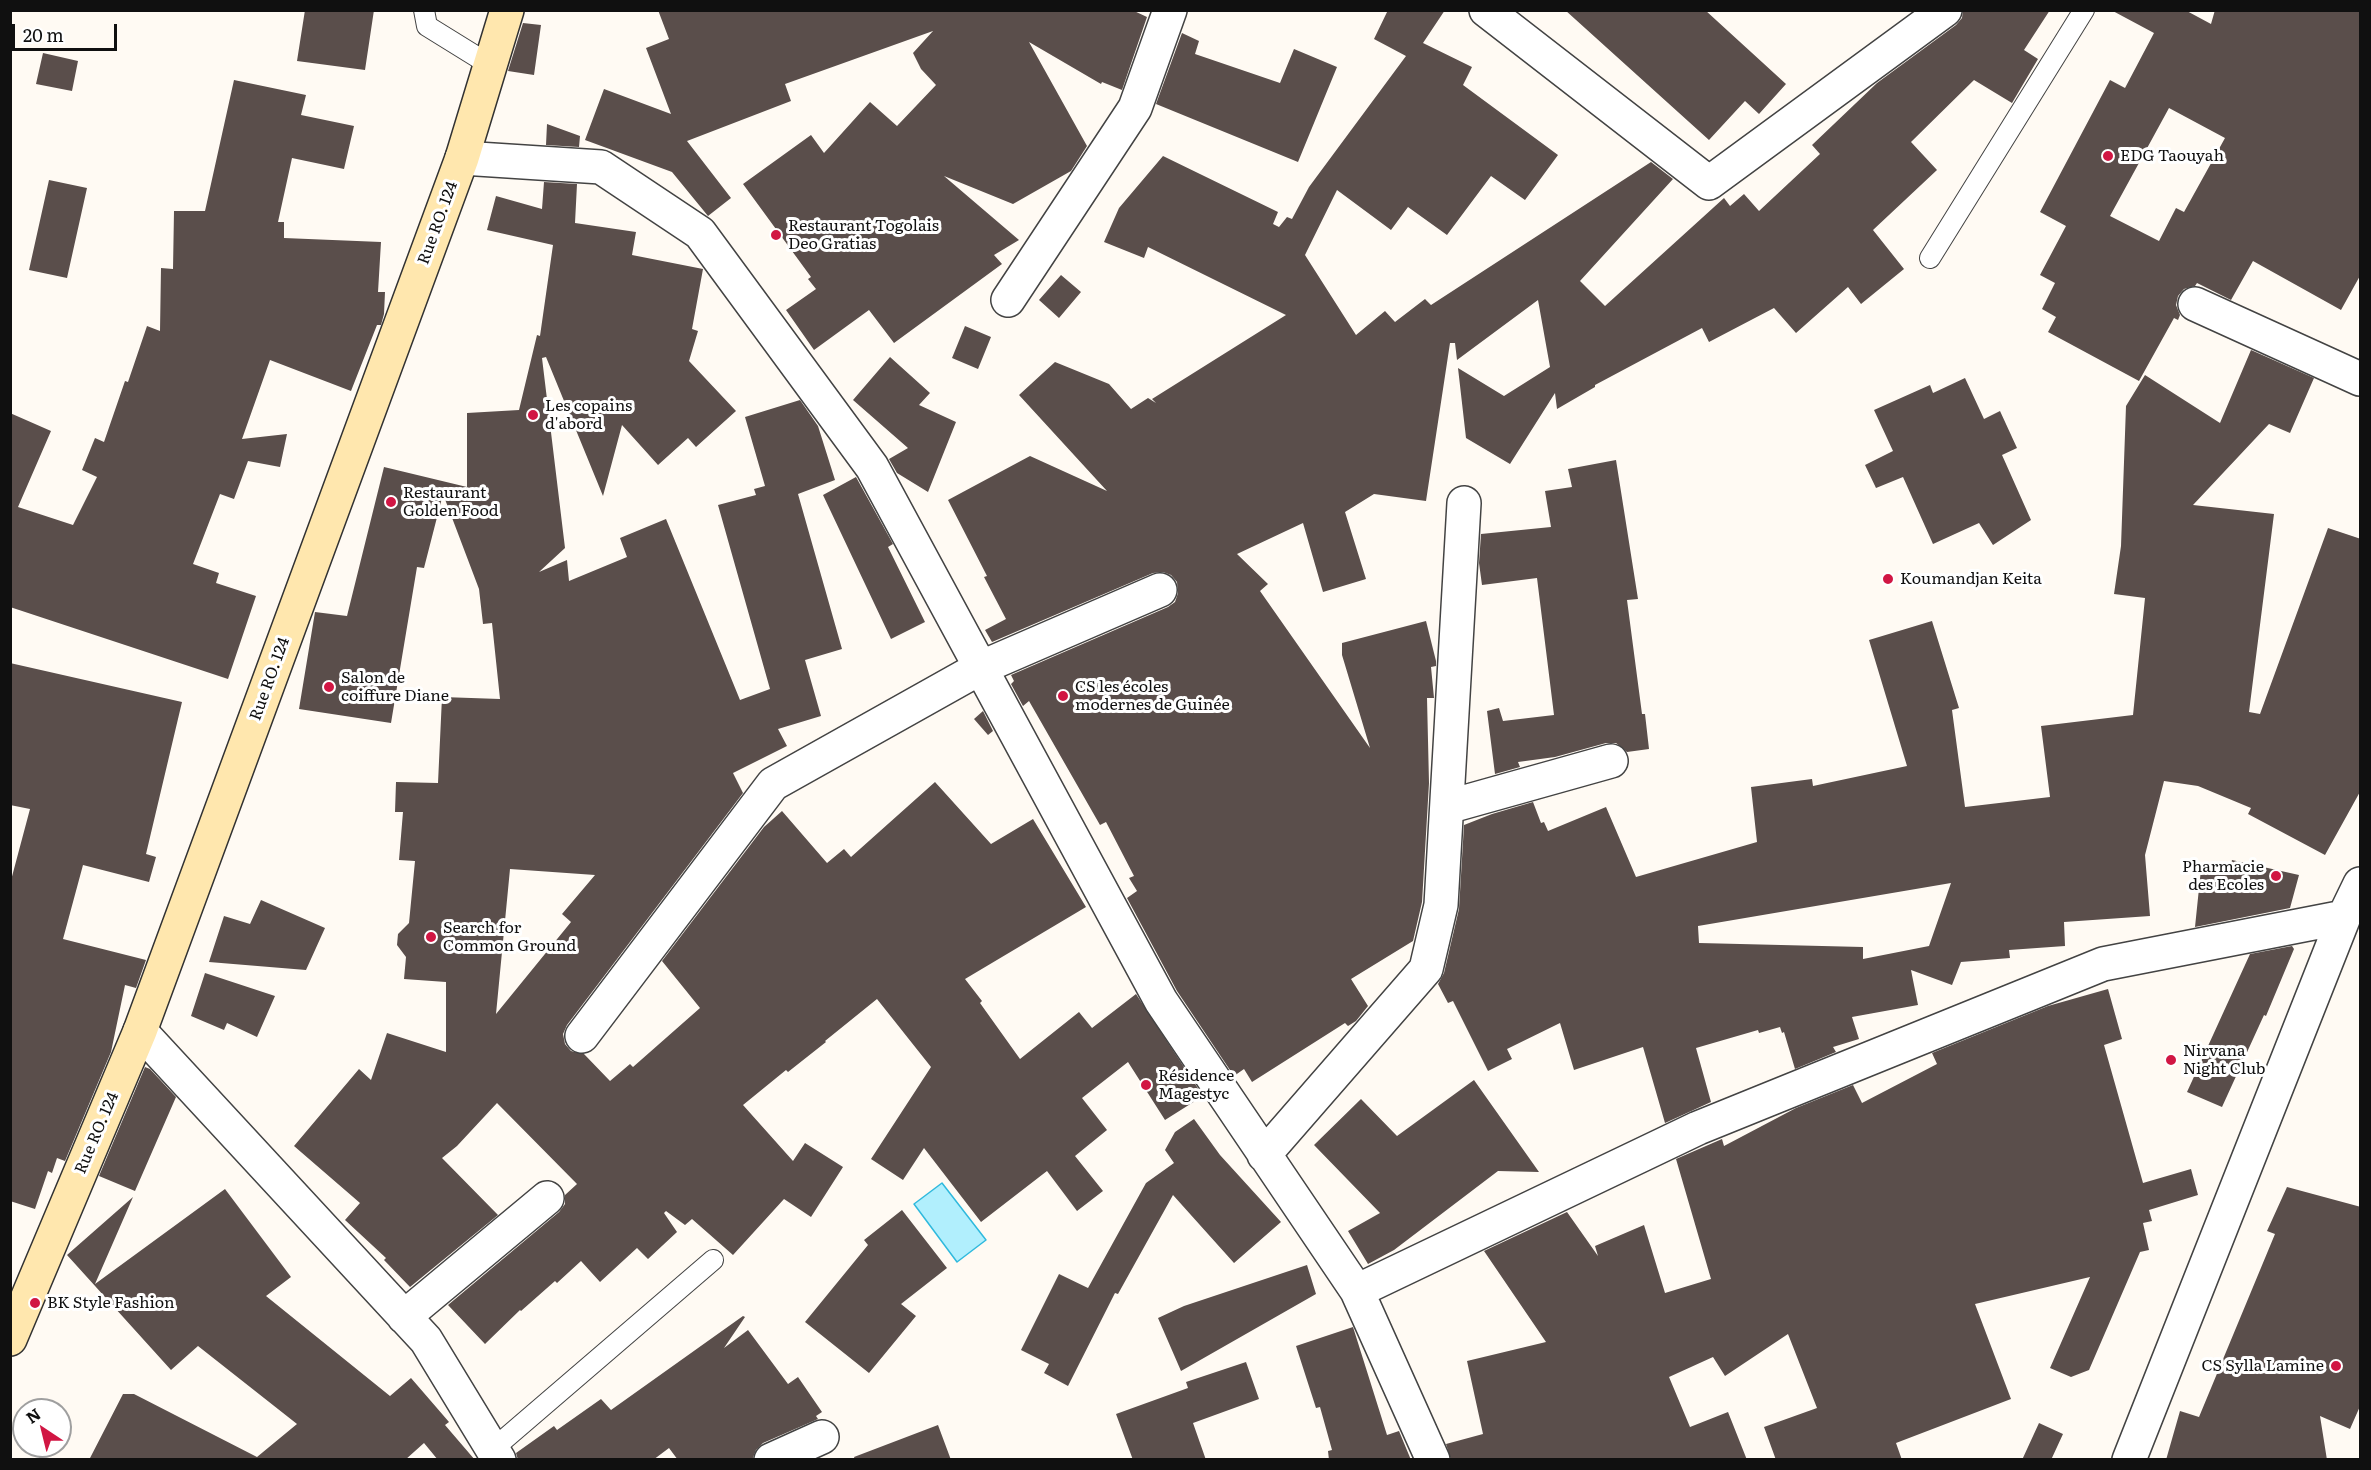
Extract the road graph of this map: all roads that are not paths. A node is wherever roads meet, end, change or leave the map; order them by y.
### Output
1 (424, 10) edge
2 (507, 10) edge
3 (1170, 10) edge
4 (1486, 10) edge
5 (1945, 10) edge
6 (2084, 10) edge
7 (490, 65) junction
8 (462, 158) junction
9 (1930, 258) dead end
10 (1008, 300) dead end
11 (2195, 304) dead end
12 (2361, 379) edge
13 (1464, 502) dead end
14 (1160, 590) dead end
15 (980, 668) junction
16 (1611, 761) dead end
17 (1447, 807) junction
18 (2361, 884) edge
19 (2344, 917) junction
20 (140, 1031) junction
21 (582, 1036) dead end
22 (1264, 1155) junction
23 (547, 1198) dead end
24 (713, 1260) dead end
25 (1357, 1292) junction
26 (404, 1317) junction
27 (10, 1339) edge
28 (822, 1437) dead end
29 (496, 1454) edge
30 (771, 1460) edge
31 (1433, 1460) edge
32 (2129, 1460) edge

1 - 7 lane
2 - 7 street, Rue RO. 124
3 - 10 street
4 - 5 street
6 - 9 lane
7 - 8 street, Rue RO. 124
8 - 15 street
8 - 20 street, Rue RO. 124
11 - 12 street
13 - 17 street
14 - 15 street
15 - 21 street
15 - 22 street
16 - 17 street
17 - 22 street
18 - 19 street
19 - 25 street
19 - 32 street
20 - 26 street
20 - 27 street, Rue RO. 124
22 - 25 street
23 - 26 street
24 - 29 lane
25 - 31 street
26 - 29 street
28 - 30 street

